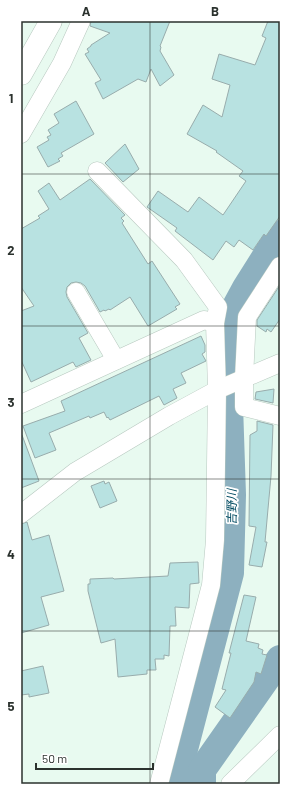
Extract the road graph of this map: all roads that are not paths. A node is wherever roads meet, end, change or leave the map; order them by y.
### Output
1 (51, 21) edge
2 (81, 21) edge
3 (21, 74) edge
4 (21, 134) edge
5 (97, 171) dead end
6 (280, 266) edge
7 (76, 292) dead end
8 (215, 323) junction
9 (116, 360) junction
10 (280, 363) edge
11 (244, 378) junction
12 (217, 390) junction
13 (21, 404) edge
14 (280, 416) edge
15 (21, 514) edge
16 (280, 736) edge
17 (159, 784) edge
18 (230, 784) edge

1 - 3 main road
2 - 4 street
5 - 8 street
6 - 11 street
7 - 9 street
8 - 9 street
8 - 12 street
9 - 13 street
10 - 11 street
11 - 12 street
11 - 14 street
12 - 15 street
12 - 17 street
16 - 18 street

